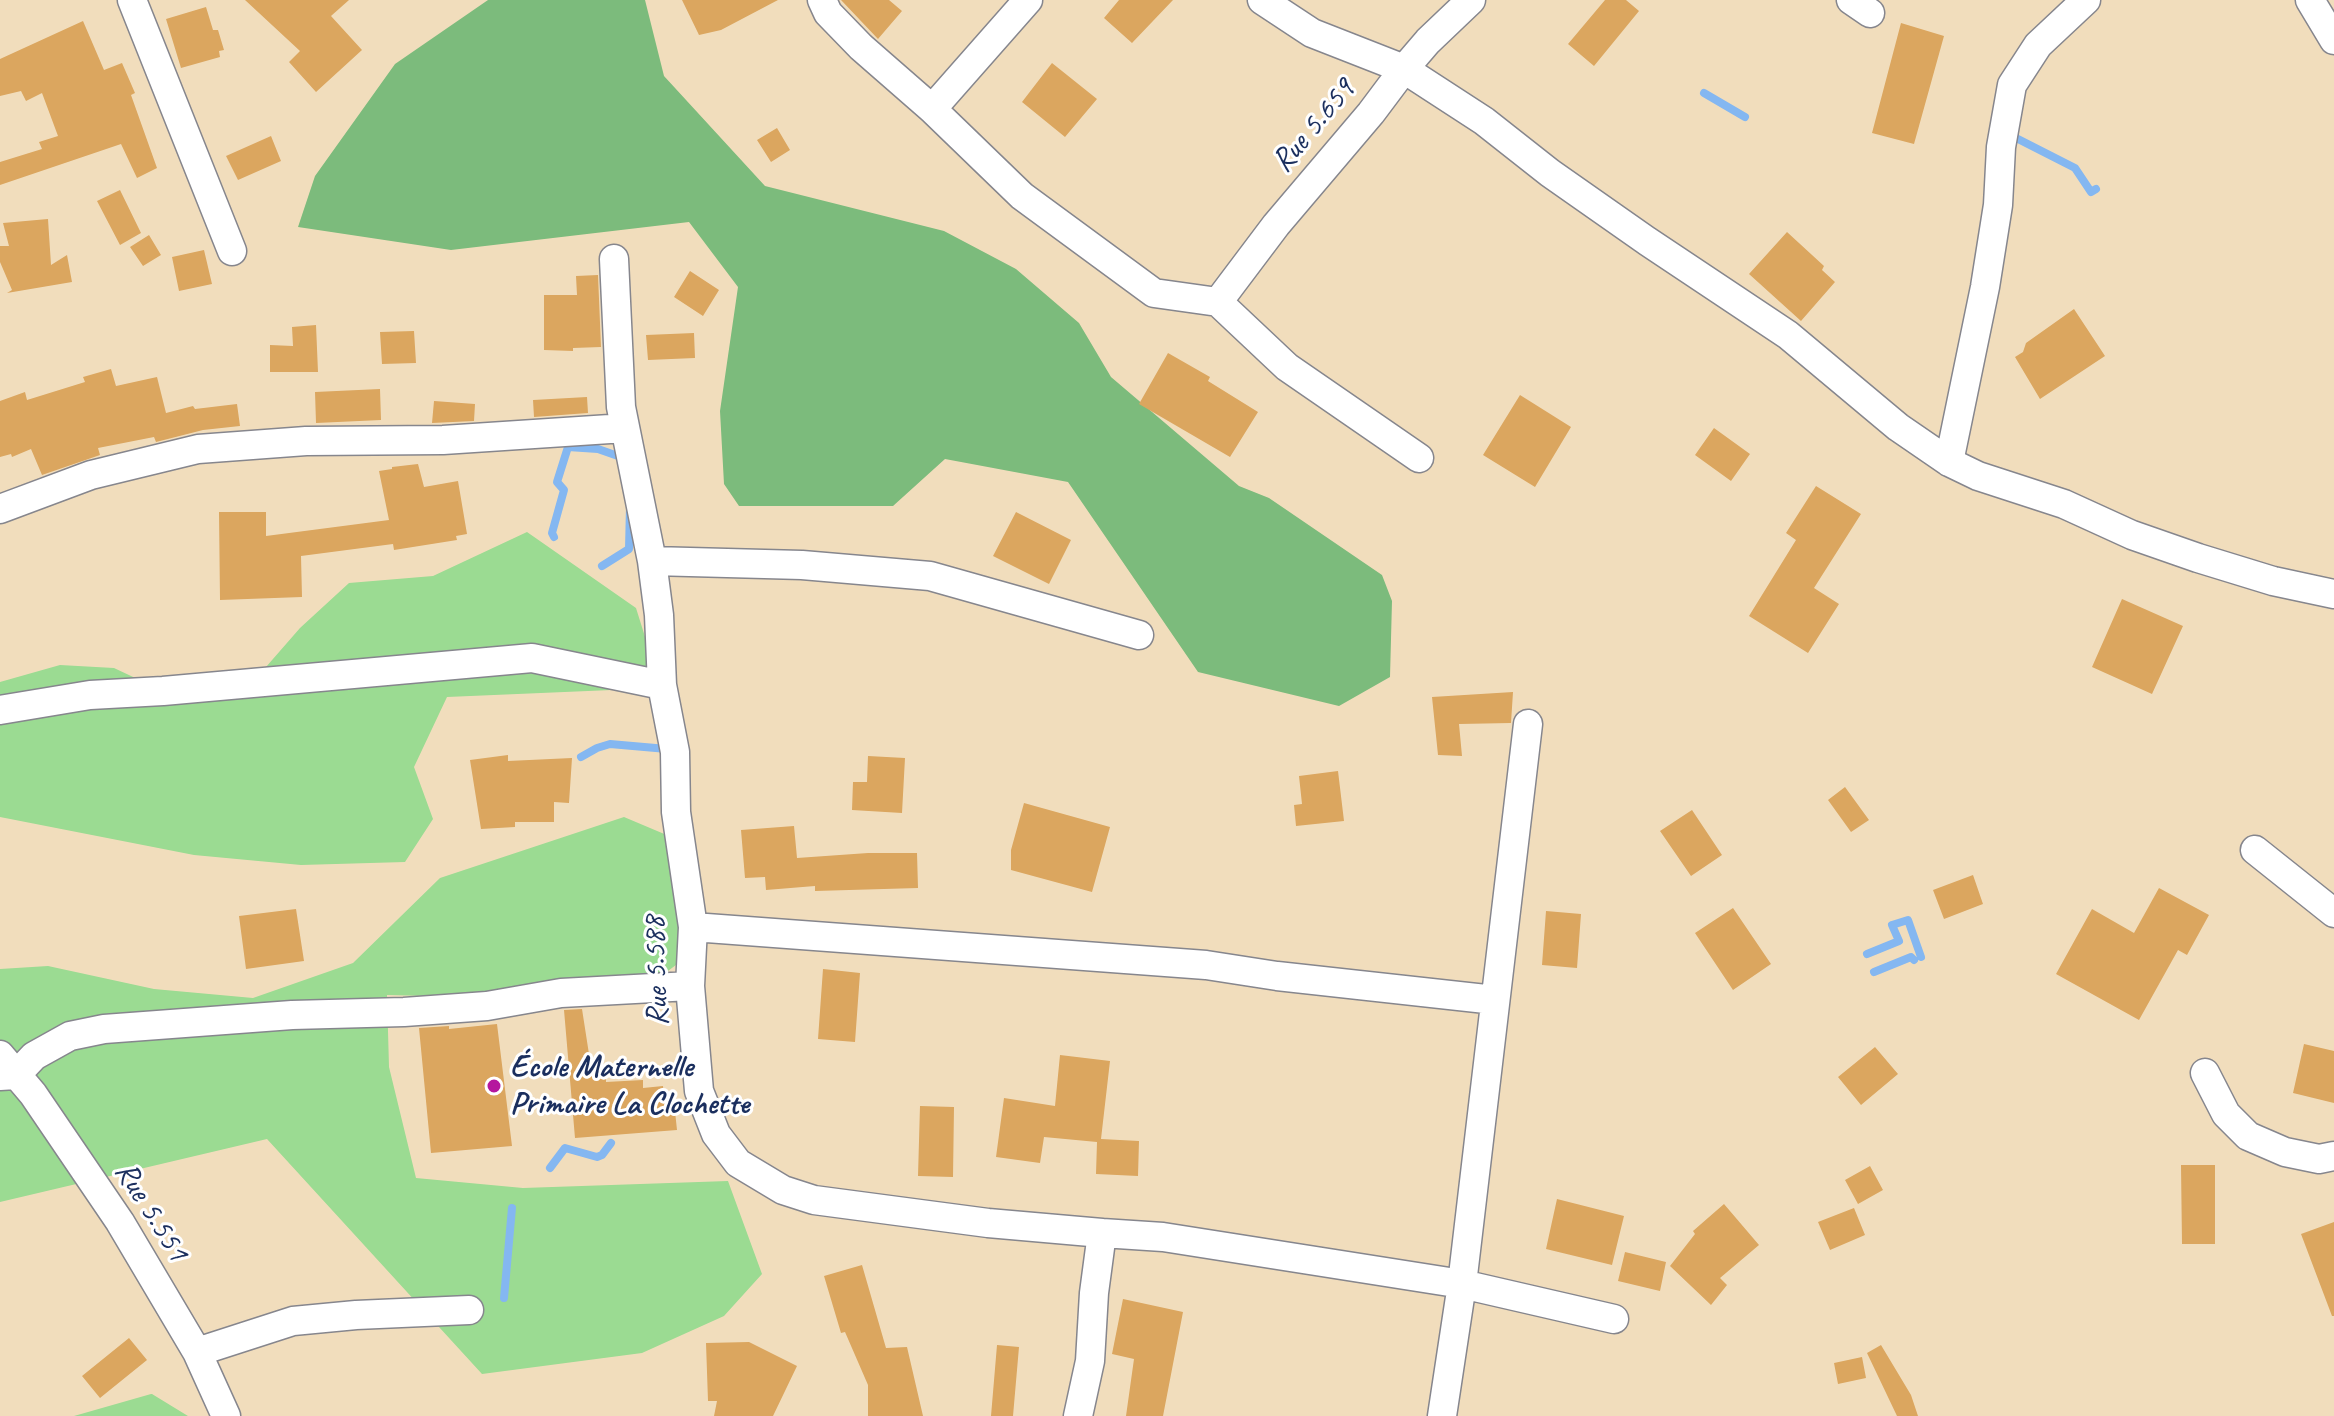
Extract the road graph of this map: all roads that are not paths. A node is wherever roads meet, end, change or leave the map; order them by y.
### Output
1 (132, 0) edge
2 (822, 0) edge
3 (1028, 0) edge
4 (1262, 0) edge
5 (1471, 0) edge
6 (2086, 0) edge
7 (2310, 0) edge
8 (2334, 40) edge
9 (1404, 69) junction
10 (932, 109) junction
11 (232, 251) dead end
12 (614, 259) dead end
13 (1218, 302) junction
14 (625, 428) junction
15 (1419, 458) dead end
16 (1949, 462) junction
17 (0, 509) edge
18 (652, 561) junction
19 (2334, 594) edge
20 (1139, 635) dead end
21 (662, 685) junction
22 (0, 710) edge
23 (1528, 724) dead end
24 (2255, 850) dead end
25 (2334, 913) edge
26 (693, 927) junction
27 (690, 986) junction
28 (1495, 1000) junction
29 (5, 1069) edge
30 (2205, 1073) dead end
31 (2334, 1156) edge
32 (1102, 1233) junction
33 (1462, 1284) junction
34 (469, 1310) dead end
35 (1614, 1319) dead end
36 (197, 1352) junction
37 (226, 1416) edge
38 (1078, 1416) edge
39 (1442, 1416) edge

1 - 11 street
2 - 10 street
3 - 10 street
4 - 9 street
5 - 9 street, Rue 5.659
6 - 16 street
7 - 8 street
9 - 13 street, Rue 5.659
9 - 16 street
10 - 13 street
12 - 14 street, Rue 5.588
13 - 15 street
14 - 17 street
14 - 18 street, Rue 5.588
16 - 19 street
18 - 20 street
18 - 21 street, Rue 5.588
21 - 22 street
21 - 26 street, Rue 5.588
23 - 28 street
24 - 25 street
26 - 27 street, Rue 5.588
26 - 28 street
27 - 29 street
27 - 32 street, Rue 5.588
28 - 33 street
29 - 36 street, Rue 5.551
30 - 31 street
32 - 33 street, Rue 5.588
32 - 38 street
33 - 35 street, Rue 5.588
33 - 39 street
34 - 36 street
36 - 37 street, Rue 5.551

